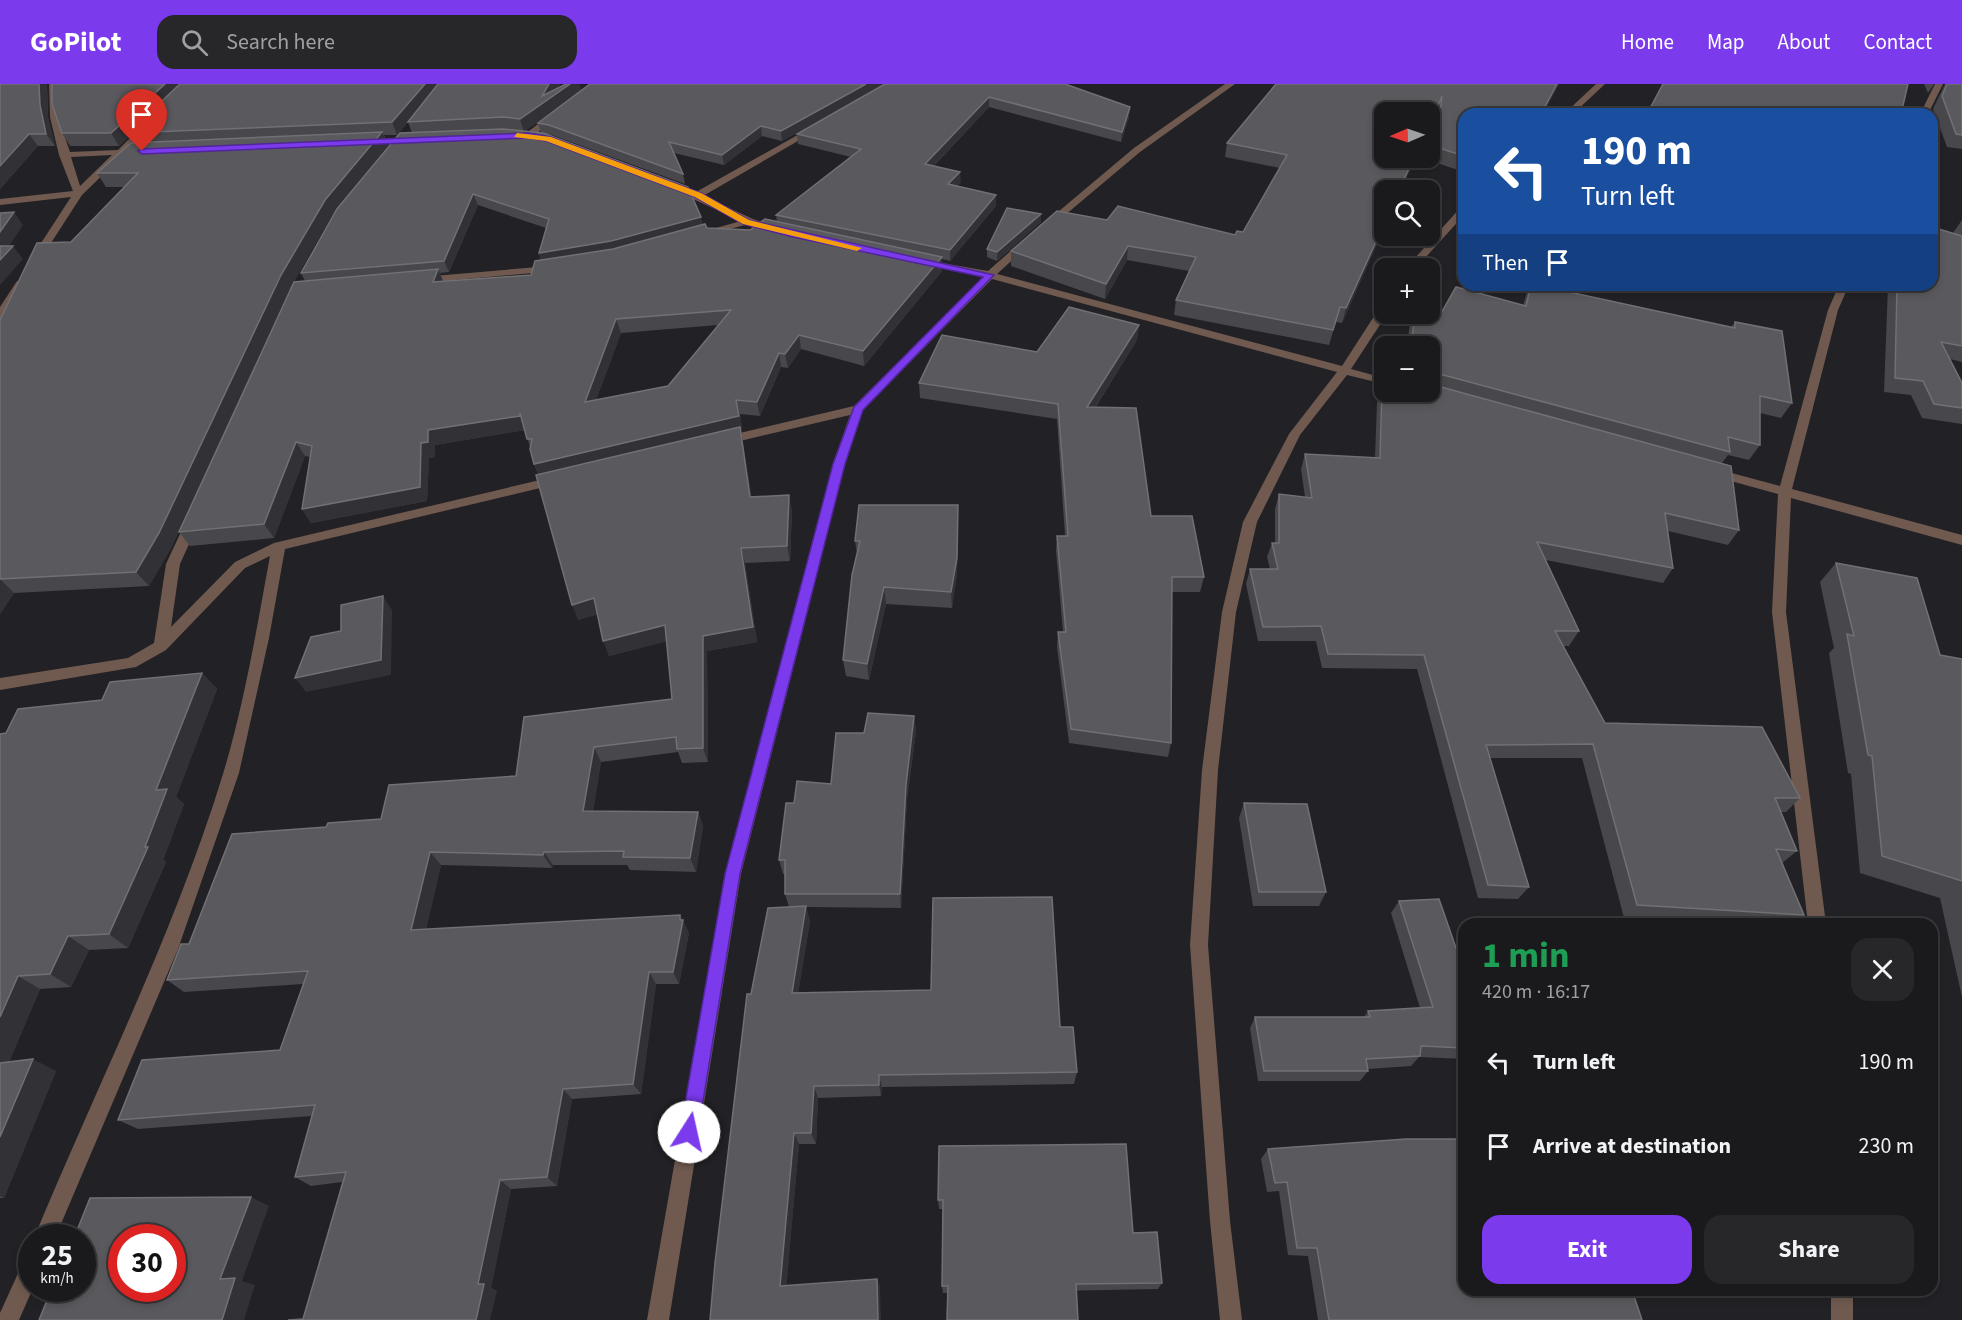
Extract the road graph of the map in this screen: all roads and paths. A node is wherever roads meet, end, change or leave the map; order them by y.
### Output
1 (53, 84) edge
2 (1231, 84) edge
3 (1601, 84) edge
4 (1939, 84) edge
5 (1575, 108) edge
6 (1927, 108) edge
7 (563, 110) edge
8 (152, 122) edge
9 (822, 125) edge
10 (402, 137) junction
11 (548, 139) edge
12 (420, 140) edge
13 (352, 142) edge
14 (154, 151) edge
15 (119, 152) junction
16 (64, 155) junction
17 (385, 158) edge
18 (666, 183) edge
19 (78, 193) junction
20 (698, 195) junction
21 (0, 202) edge
22 (1458, 216) edge
23 (746, 222) junction
24 (1044, 228) edge
25 (783, 232) edge
26 (1035, 236) edge
27 (686, 239) edge
28 (909, 258) edge
29 (1420, 258) edge
30 (560, 267) edge
31 (30, 268) edge
32 (990, 275) junction
33 (24, 277) edge
34 (411, 281) edge
35 (1841, 291) edge
36 (0, 315) edge
37 (1374, 324) edge
38 (1345, 370) junction
39 (1374, 378) edge
40 (858, 409) junction
41 (707, 445) edge
42 (1695, 466) edge
43 (568, 478) edge
44 (1785, 491) junction
45 (196, 515) edge
46 (1962, 540) edge
47 (279, 546) junction
48 (161, 646) junction
49 (0, 684) edge
50 (1816, 918) edge
51 (50, 1224) edge
52 (1842, 1296) edge
53 (18, 1297) edge
54 (8, 1320) edge
55 (658, 1320) edge
56 (1231, 1320) edge
57 (1842, 1320) edge

1 - 16 street
2 - 24 street
3 - 5 street
4 - 6 street
7 - 11 street
8 - 15 street
9 - 20 street
10 - 12 street
10 - 13 street
10 - 17 street
14 - 15 street
15 - 16 street
15 - 19 street
16 - 19 street
18 - 20 street
19 - 21 street
19 - 31 street
20 - 23 street
22 - 29 street
23 - 25 street
23 - 27 street
26 - 32 street
28 - 32 street
30 - 34 street
32 - 38 street
32 - 40 street
33 - 36 street
35 - 44 street
37 - 38 street
38 - 39 street
38 - 56 street
40 - 41 street
40 - 55 street
42 - 44 street
43 - 47 street
44 - 46 street
44 - 50 street
45 - 48 street
47 - 48 street
47 - 51 street
48 - 49 street
52 - 57 street
53 - 54 street

